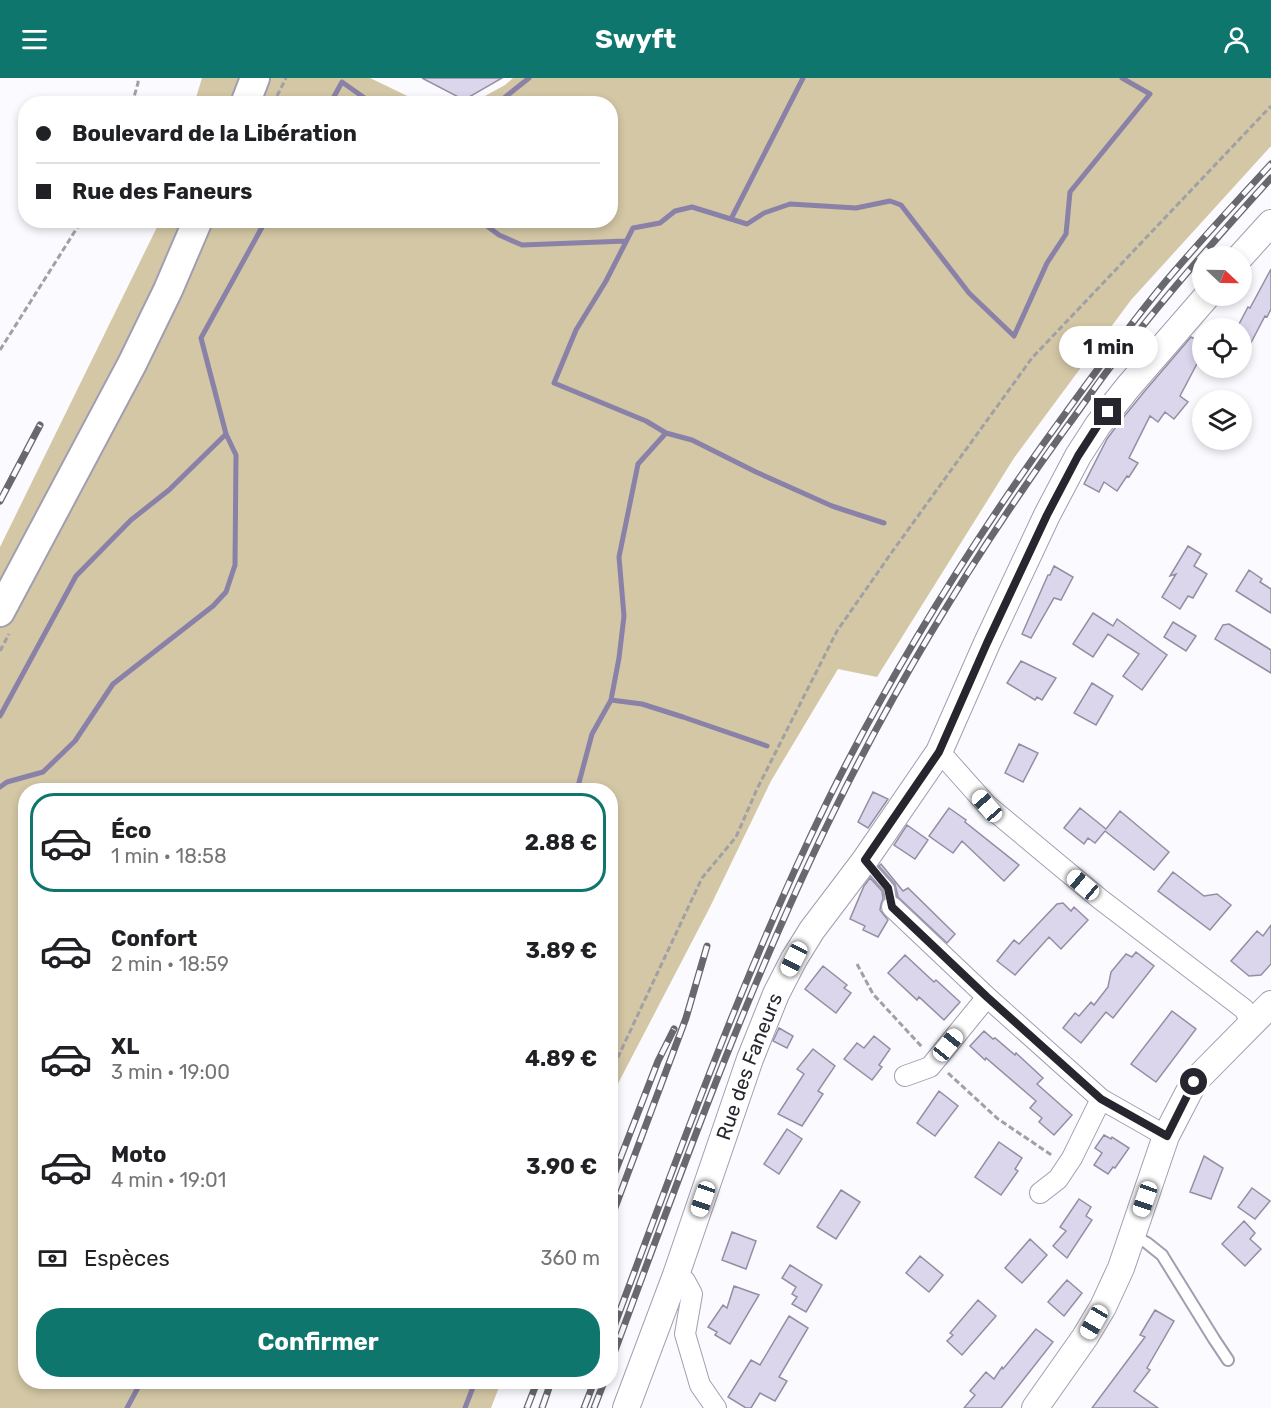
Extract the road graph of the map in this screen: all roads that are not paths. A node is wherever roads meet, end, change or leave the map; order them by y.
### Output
1 (255, 78) edge
2 (248, 96) edge
3 (1271, 224) edge
4 (195, 228) edge
5 (1250, 246) edge
6 (1198, 306) edge
7 (0, 612) edge
8 (939, 752) junction
9 (865, 860) junction
10 (892, 907) joint
11 (987, 997) junction
12 (1271, 1004) edge
13 (1252, 1023) junction
14 (905, 1076) dead end
15 (1101, 1099) junction
16 (1167, 1136) junction
17 (1040, 1193) dead end
18 (1133, 1234) junction
19 (676, 1275) junction
20 (1228, 1360) dead end
21 (626, 1408) edge
22 (716, 1408) edge
23 (1035, 1408) edge

1 - 2 main road
3 - 5 street
4 - 7 main road
6 - 8 street, Rue des Faneurs
8 - 9 street, Rue des Faneurs
8 - 13 street
9 - 10 lane
9 - 19 street, Rue des Faneurs
10 - 11 street
11 - 14 street
11 - 15 street
12 - 13 street
13 - 16 street
15 - 16 street
15 - 17 street
16 - 18 street
18 - 20 lane
18 - 23 street
19 - 21 street, Rue des Faneurs
19 - 22 street

